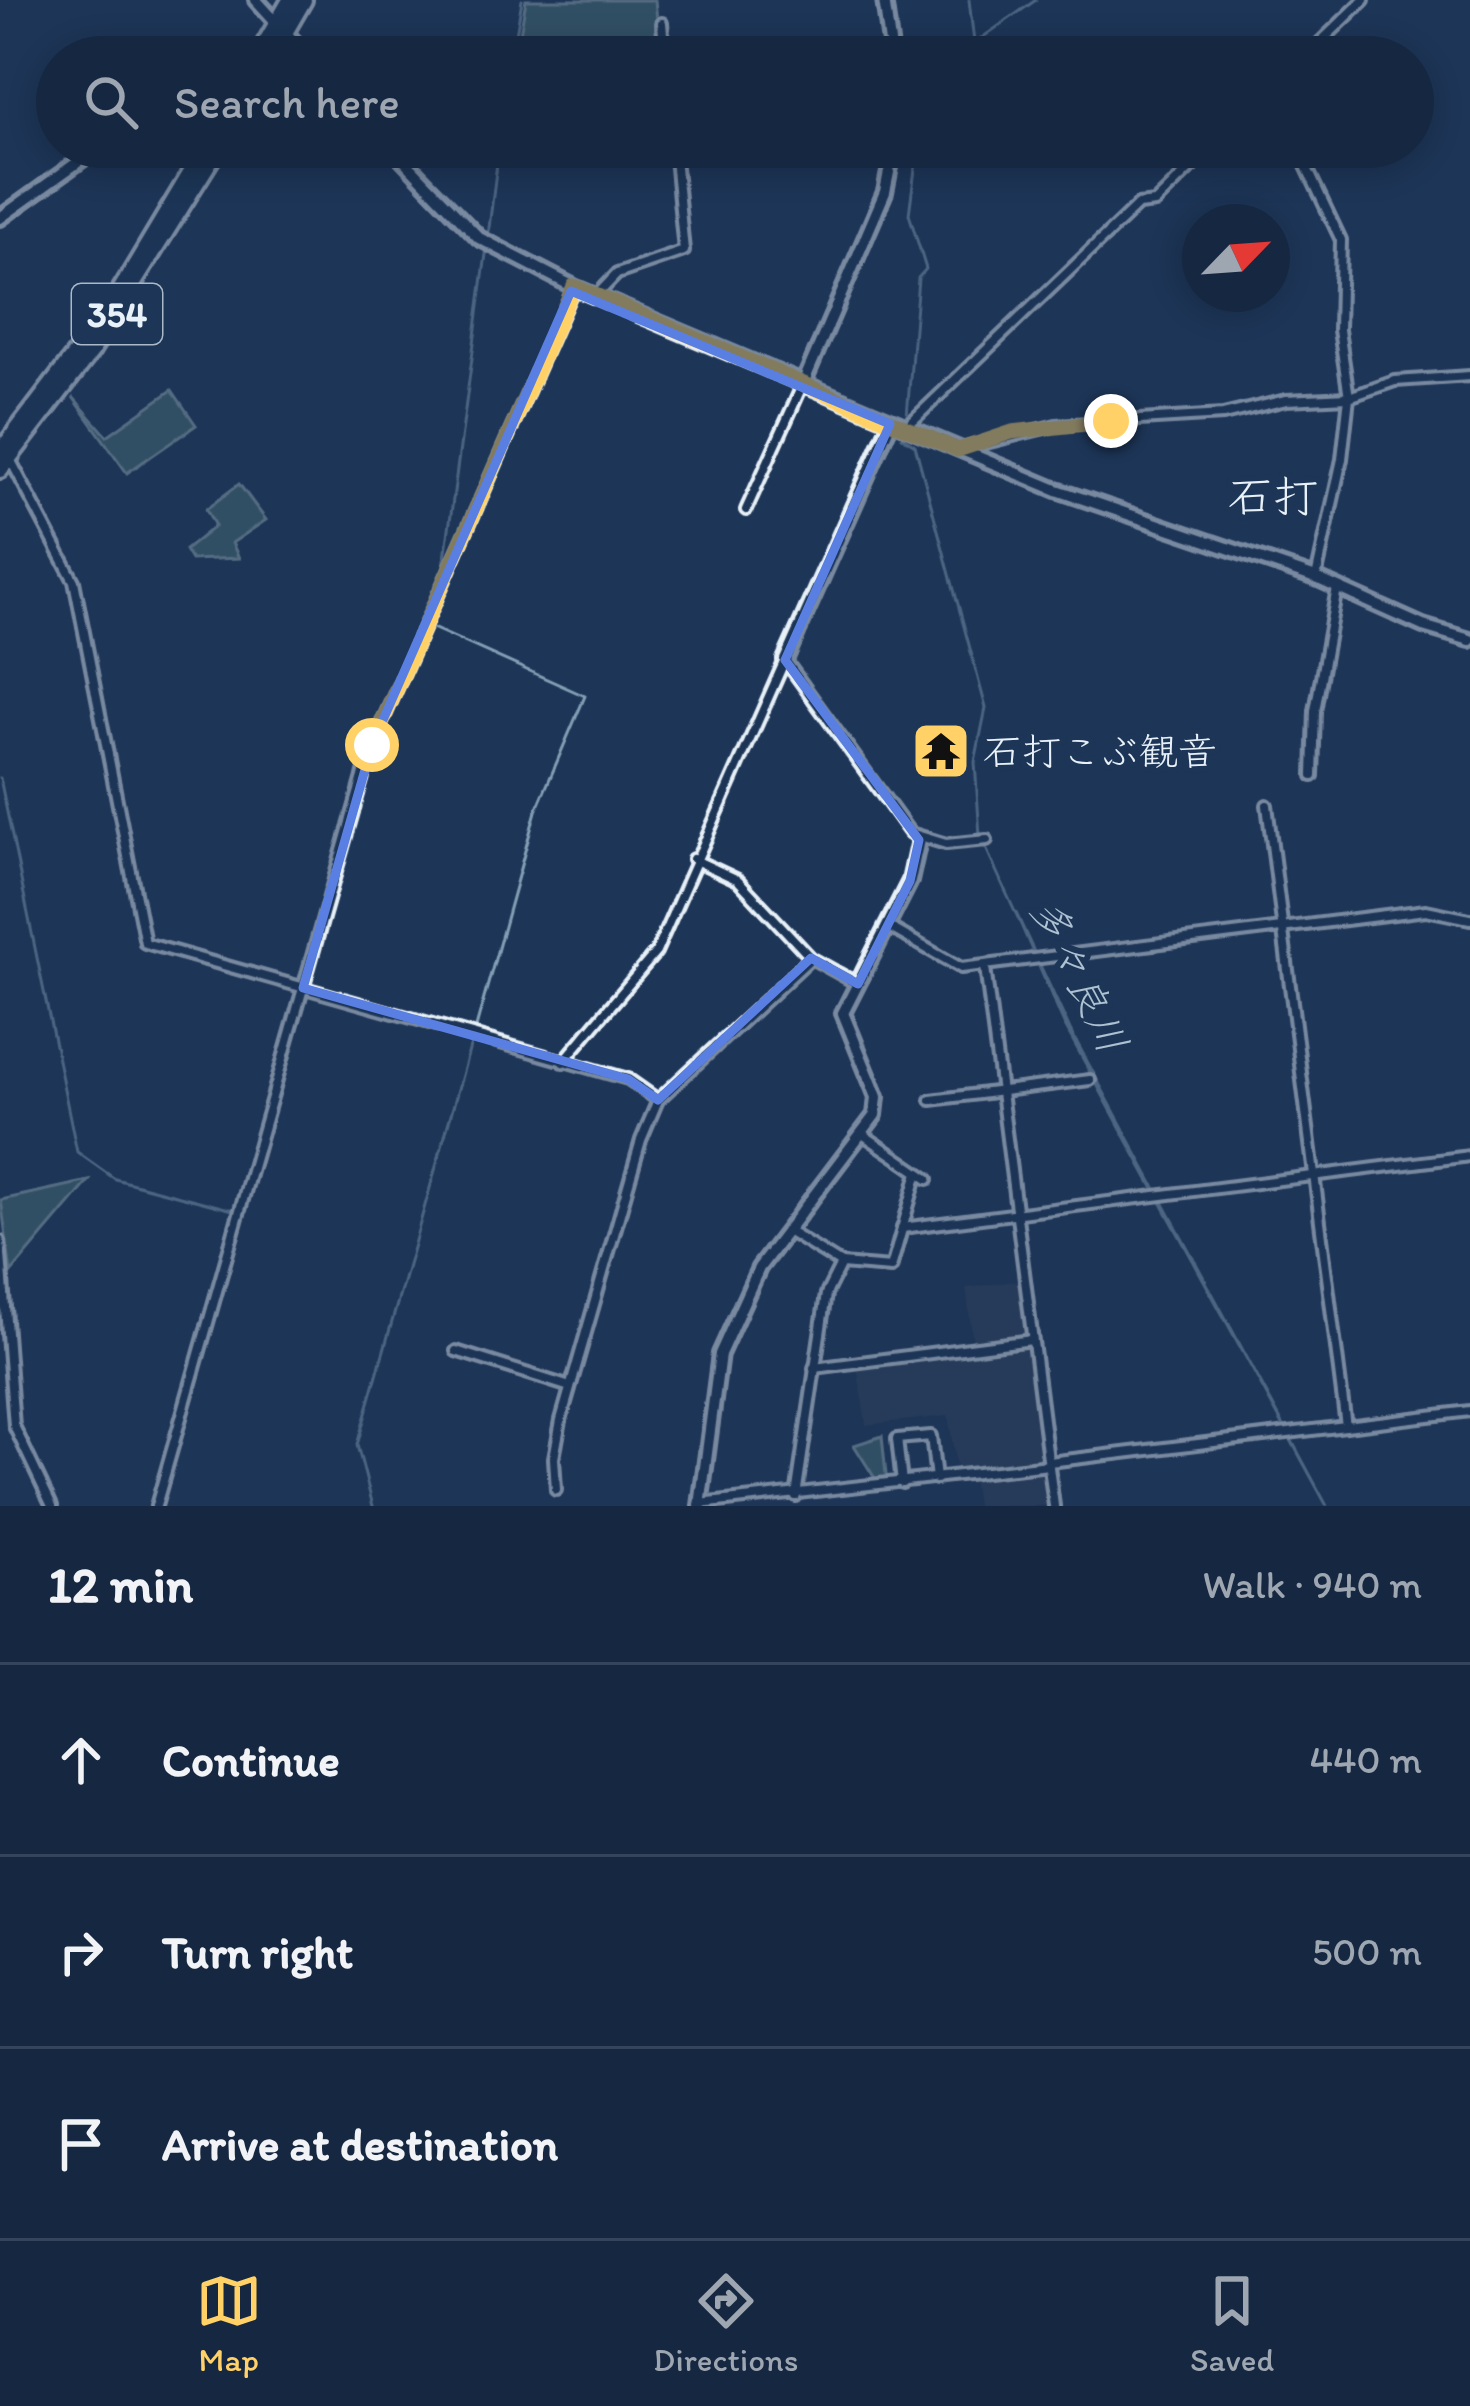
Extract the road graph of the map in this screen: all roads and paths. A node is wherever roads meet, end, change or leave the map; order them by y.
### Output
1 (256, 0) edge
2 (290, 0) edge
3 (304, 0) edge
4 (884, 0) edge
5 (1364, 0) edge
6 (662, 23) dead end
7 (281, 28) junction
8 (274, 36) edge
9 (278, 36) edge
10 (288, 36) edge
11 (663, 36) edge
12 (889, 36) edge
13 (1327, 36) edge
14 (70, 168) edge
15 (193, 168) edge
16 (206, 168) edge
17 (411, 168) edge
18 (676, 168) edge
19 (890, 168) edge
20 (1191, 168) edge
21 (1307, 168) edge
22 (0, 218) edge
23 (574, 286) junction
24 (596, 296) junction
25 (1470, 376) edge
26 (802, 386) junction
27 (1349, 397) junction
28 (890, 424) junction
29 (904, 430) junction
30 (958, 450) junction
31 (3, 454) edge
32 (746, 510) dead end
33 (1316, 578) junction
34 (1337, 586) junction
35 (1470, 640) edge
36 (785, 660) junction
37 (1313, 776) dead end
38 (1267, 805) dead end
39 (919, 840) junction
40 (987, 840) dead end
41 (693, 859) junction
42 (1470, 919) edge
43 (890, 927) junction
44 (1283, 928) junction
45 (811, 958) junction
46 (985, 967) junction
47 (858, 984) junction
48 (303, 988) junction
49 (563, 1061) junction
50 (1090, 1080) dead end
51 (1001, 1090) junction
52 (658, 1100) junction
53 (931, 1100) dead end
54 (861, 1133) junction
55 (1470, 1156) edge
56 (1314, 1176) junction
57 (1016, 1214) junction
58 (902, 1228) junction
59 (785, 1229) junction
60 (0, 1241) edge
61 (841, 1264) junction
62 (1033, 1340) junction
63 (456, 1351) dead end
64 (814, 1368) junction
65 (570, 1387) junction
66 (1470, 1411) edge
67 (1346, 1426) junction
68 (1049, 1464) junction
69 (936, 1479) junction
70 (902, 1483) junction
71 (556, 1490) dead end
72 (796, 1496) junction
73 (700, 1505) edge
74 (52, 1506) edge
75 (156, 1506) edge
76 (1054, 1506) edge

1 - 7 street
2 - 7 highway
3 - 7 highway
4 - 12 street
5 - 13 street
6 - 11 street
7 - 8 highway
7 - 9 highway
7 - 10 street
14 - 22 street
15 - 31 highway, 354
16 - 31 highway, 354
17 - 23 street
18 - 24 street
19 - 26 street
20 - 29 street
21 - 27 street
23 - 24 street
23 - 48 street
24 - 26 street
25 - 27 street
26 - 28 street
26 - 32 street
27 - 30 street
27 - 33 street
28 - 29 street
28 - 36 street
29 - 30 street
30 - 33 street
31 - 48 street
33 - 34 street
34 - 35 street
34 - 37 street
36 - 39 street
36 - 41 street
38 - 44 street
39 - 40 street
39 - 43 street
41 - 45 street
41 - 49 street
42 - 44 street
43 - 46 street
43 - 47 street
44 - 46 street
44 - 56 street
45 - 47 street
45 - 52 street
46 - 51 street
47 - 54 street
48 - 49 street
48 - 75 street
49 - 52 street
50 - 51 street
51 - 53 street
51 - 57 street
52 - 65 street
54 - 58 street
54 - 59 street
55 - 56 street
56 - 57 street
56 - 67 street
57 - 58 street
57 - 62 street
58 - 61 street
59 - 61 street
59 - 73 street
60 - 74 street
61 - 64 street
62 - 64 street
62 - 68 street
63 - 65 street
64 - 72 street
65 - 71 street
66 - 67 street
67 - 68 street
68 - 69 street
68 - 76 street
69 - 70 street
69 - 70 street
70 - 72 street
72 - 73 street

